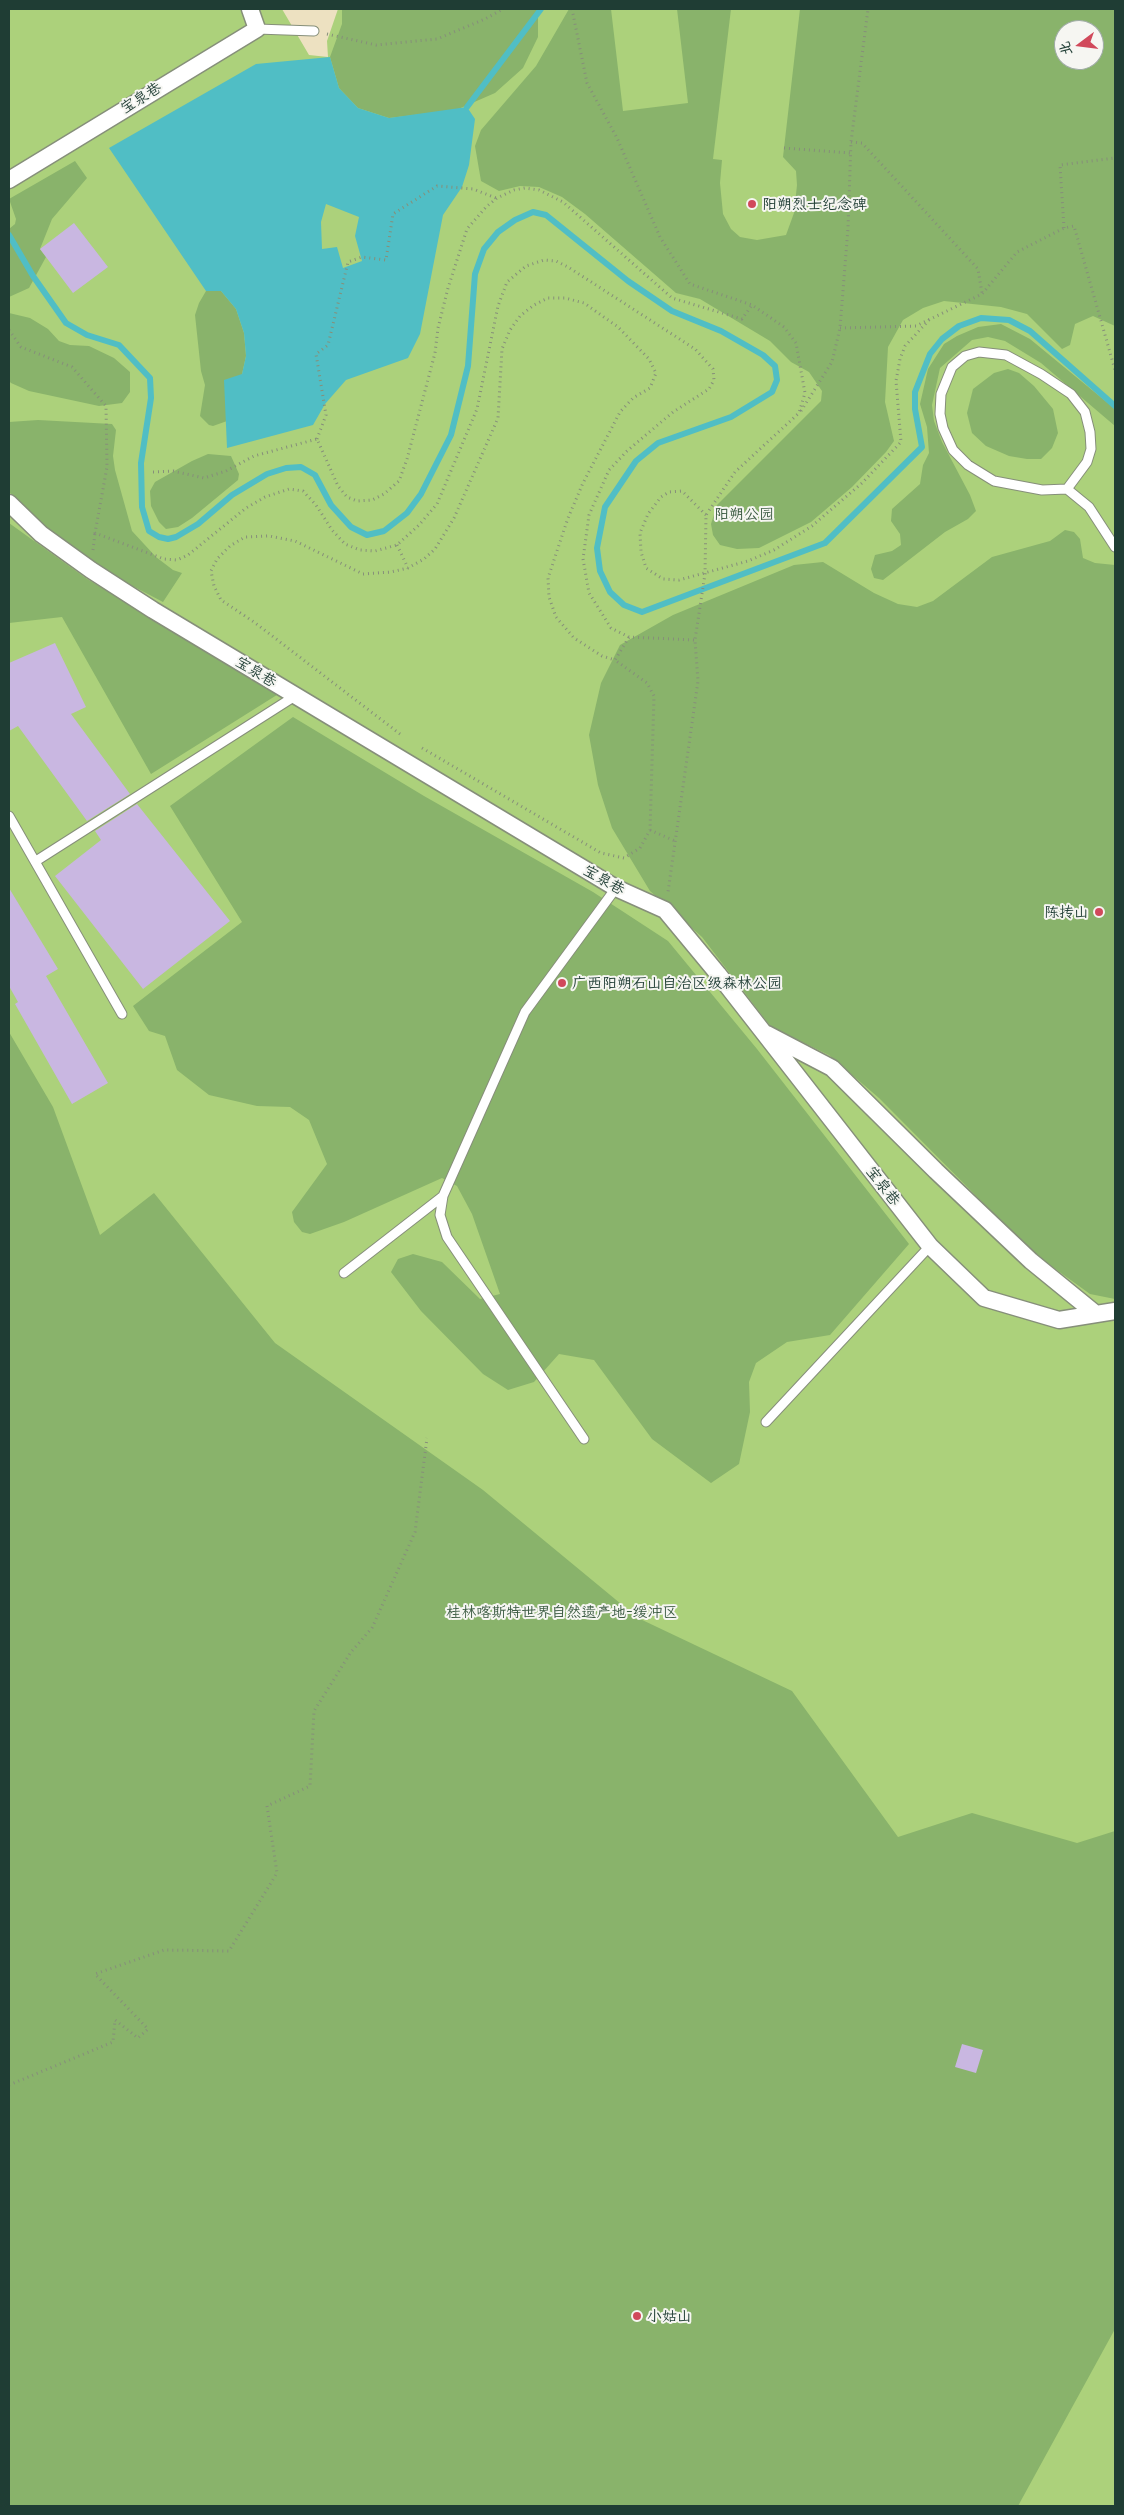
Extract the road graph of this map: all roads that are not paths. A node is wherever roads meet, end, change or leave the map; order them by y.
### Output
1 (250, 9) edge
2 (257, 29) junction
3 (314, 31) road end
4 (9, 180) edge
5 (1067, 488) junction
6 (9, 503) edge
7 (1115, 547) edge
8 (295, 696) junction
9 (9, 816) edge
10 (36, 861) junction
11 (616, 888) junction
12 (122, 1014) dead end
13 (762, 1031) junction
14 (443, 1196) junction
15 (930, 1246) junction
16 (344, 1273) dead end
17 (1115, 1311) edge
18 (1096, 1314) junction
19 (766, 1422) dead end
20 (584, 1439) dead end

1 - 2 street
2 - 3 lane
2 - 4 street, 宝泉巷
5 - 5 lane
5 - 7 lane
6 - 8 street, 宝泉巷
8 - 10 lane
8 - 11 street, 宝泉巷
9 - 10 lane
10 - 12 lane
11 - 13 street, 宝泉巷
11 - 14 lane
13 - 15 street, 宝泉巷
13 - 18 street
14 - 16 lane
14 - 20 lane
15 - 18 street, 宝泉巷
15 - 19 lane
17 - 18 street, 宝泉巷

